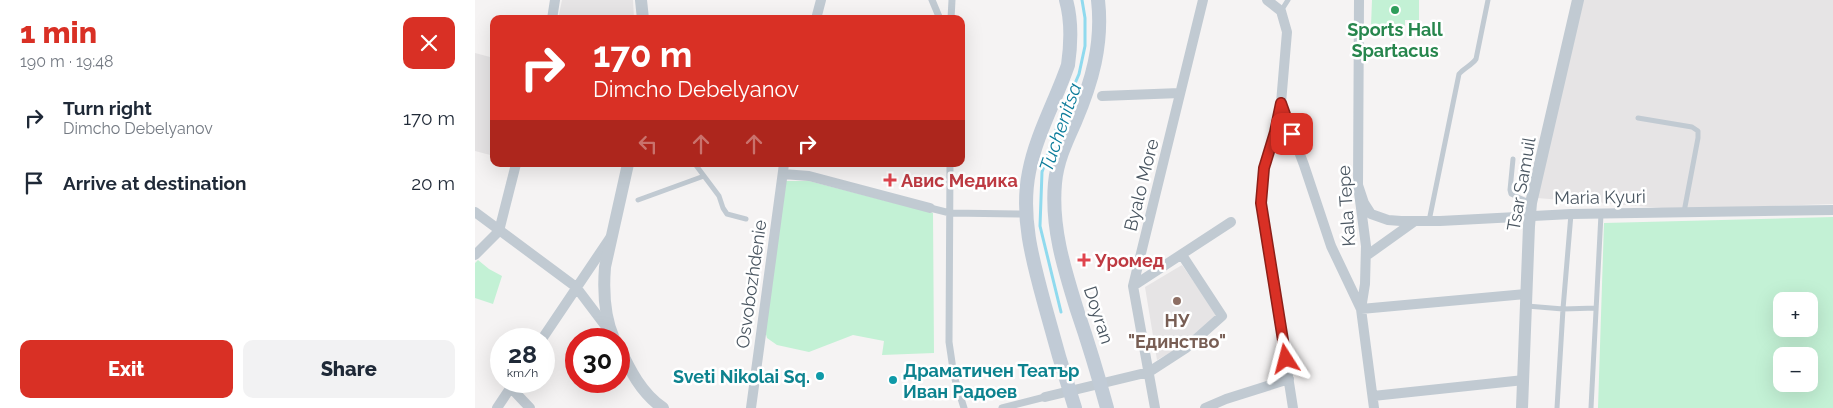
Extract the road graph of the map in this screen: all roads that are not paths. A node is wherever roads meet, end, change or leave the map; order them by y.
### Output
1 (555, 0) edge
2 (641, 0) edge
3 (821, 0) edge
4 (932, 0) edge
5 (952, 0) edge
6 (1066, 0) edge
7 (1098, 0) edge
8 (1203, 0) edge
9 (1267, 0) edge
10 (1288, 0) edge
11 (1359, 0) edge
12 (1488, 0) edge
13 (1578, 0) edge
14 (1281, 11) junction
15 (553, 15) edge
16 (643, 15) edge
17 (817, 15) edge
18 (938, 15) edge
19 (951, 15) edge
20 (1180, 94) junction
21 (1102, 96) dead end
22 (1281, 103) junction
23 (1638, 118) dead end
24 (1513, 159) dead end
25 (515, 167) edge
26 (627, 167) edge
27 (697, 167) edge
28 (950, 167) edge
29 (784, 169) edge
30 (704, 176) junction
31 (1358, 185) junction
32 (638, 200) dead end
33 (930, 208) joint
34 (1531, 209) junction
35 (1833, 210) edge
36 (475, 212) edge
37 (1684, 212) junction
38 (950, 213) junction
39 (1601, 213) junction
40 (1025, 214) junction
41 (1571, 214) junction
42 (746, 220) dead end
43 (1415, 221) junction
44 (1429, 221) junction
45 (1231, 222) dead end
46 (499, 231) junction
47 (613, 234) junction
48 (475, 255) edge
49 (1182, 255) junction
50 (1365, 256) junction
51 (1133, 286) junction
52 (575, 287) junction
53 (1526, 300) junction
54 (1596, 308) junction
55 (1361, 309) junction
56 (1563, 310) junction
57 (549, 328) edge
58 (605, 328) edge
59 (611, 328) edge
60 (630, 369) edge
61 (1149, 372) junction
62 (1289, 379) junction
63 (1523, 380) junction
64 (1101, 384) junction
65 (1069, 391) junction
66 (507, 393) edge
67 (519, 393) edge
68 (1373, 396) junction
69 (1045, 397) joint
70 (497, 408) edge
71 (530, 408) edge
72 (663, 408) edge
73 (751, 408) edge
74 (964, 408) edge
75 (1002, 408) edge
76 (1075, 408) edge
77 (1107, 408) edge
78 (1155, 408) edge
79 (1205, 408) edge
80 (1293, 408) edge
81 (1374, 408) edge
82 (1522, 408) edge
83 (1557, 408) edge
84 (1591, 408) edge

1 - 15 street
2 - 16 street
3 - 17 street
4 - 18 street
5 - 19 street
6 - 40 main road
7 - 64 main road, Doyran
8 - 20 street, Byalo More
9 - 14 street
10 - 14 lane
11 - 31 street, Kala Tepe
12 - 44 lane
13 - 34 street, Tsar Samuil
14 - 22 street
20 - 21 street
20 - 51 street, Byalo More
22 - 55 street
22 - 62 street
23 - 37 lane
24 - 34 lane
25 - 46 street
26 - 47 street
27 - 30 lane
28 - 38 street
29 - 33 street
29 - 73 street, Osvobozhdenie
30 - 32 lane
30 - 42 lane
31 - 43 street, Maria Kyuri
31 - 50 street, Kala Tepe
33 - 38 street
34 - 41 street, Maria Kyuri
34 - 44 street, Maria Kyuri
34 - 53 street, Tsar Samuil
35 - 37 street, Maria Kyuri
36 - 46 street
37 - 39 street, Maria Kyuri
38 - 40 street
38 - 74 street
39 - 41 street, Maria Kyuri
39 - 54 lane
40 - 65 main road
41 - 56 lane
43 - 44 street, Maria Kyuri
43 - 50 street
45 - 49 street
46 - 48 street
46 - 52 street
47 - 52 street
47 - 59 street
49 - 51 street
49 - 61 street
50 - 55 street, Kala Tepe
51 - 61 street, Byalo More
52 - 57 street
52 - 58 street
53 - 55 street
53 - 56 lane
53 - 63 street, Tsar Samuil
54 - 56 lane
54 - 84 lane
55 - 68 street, Kala Tepe
56 - 83 lane
60 - 72 street
61 - 64 street
61 - 78 street, Byalo More
62 - 79 street
62 - 80 street
63 - 68 street
63 - 82 street, Tsar Samuil
64 - 65 street
64 - 77 main road, Doyran
65 - 69 street
65 - 76 main road
66 - 70 street
67 - 71 street
68 - 81 street, Kala Tepe
69 - 75 street

